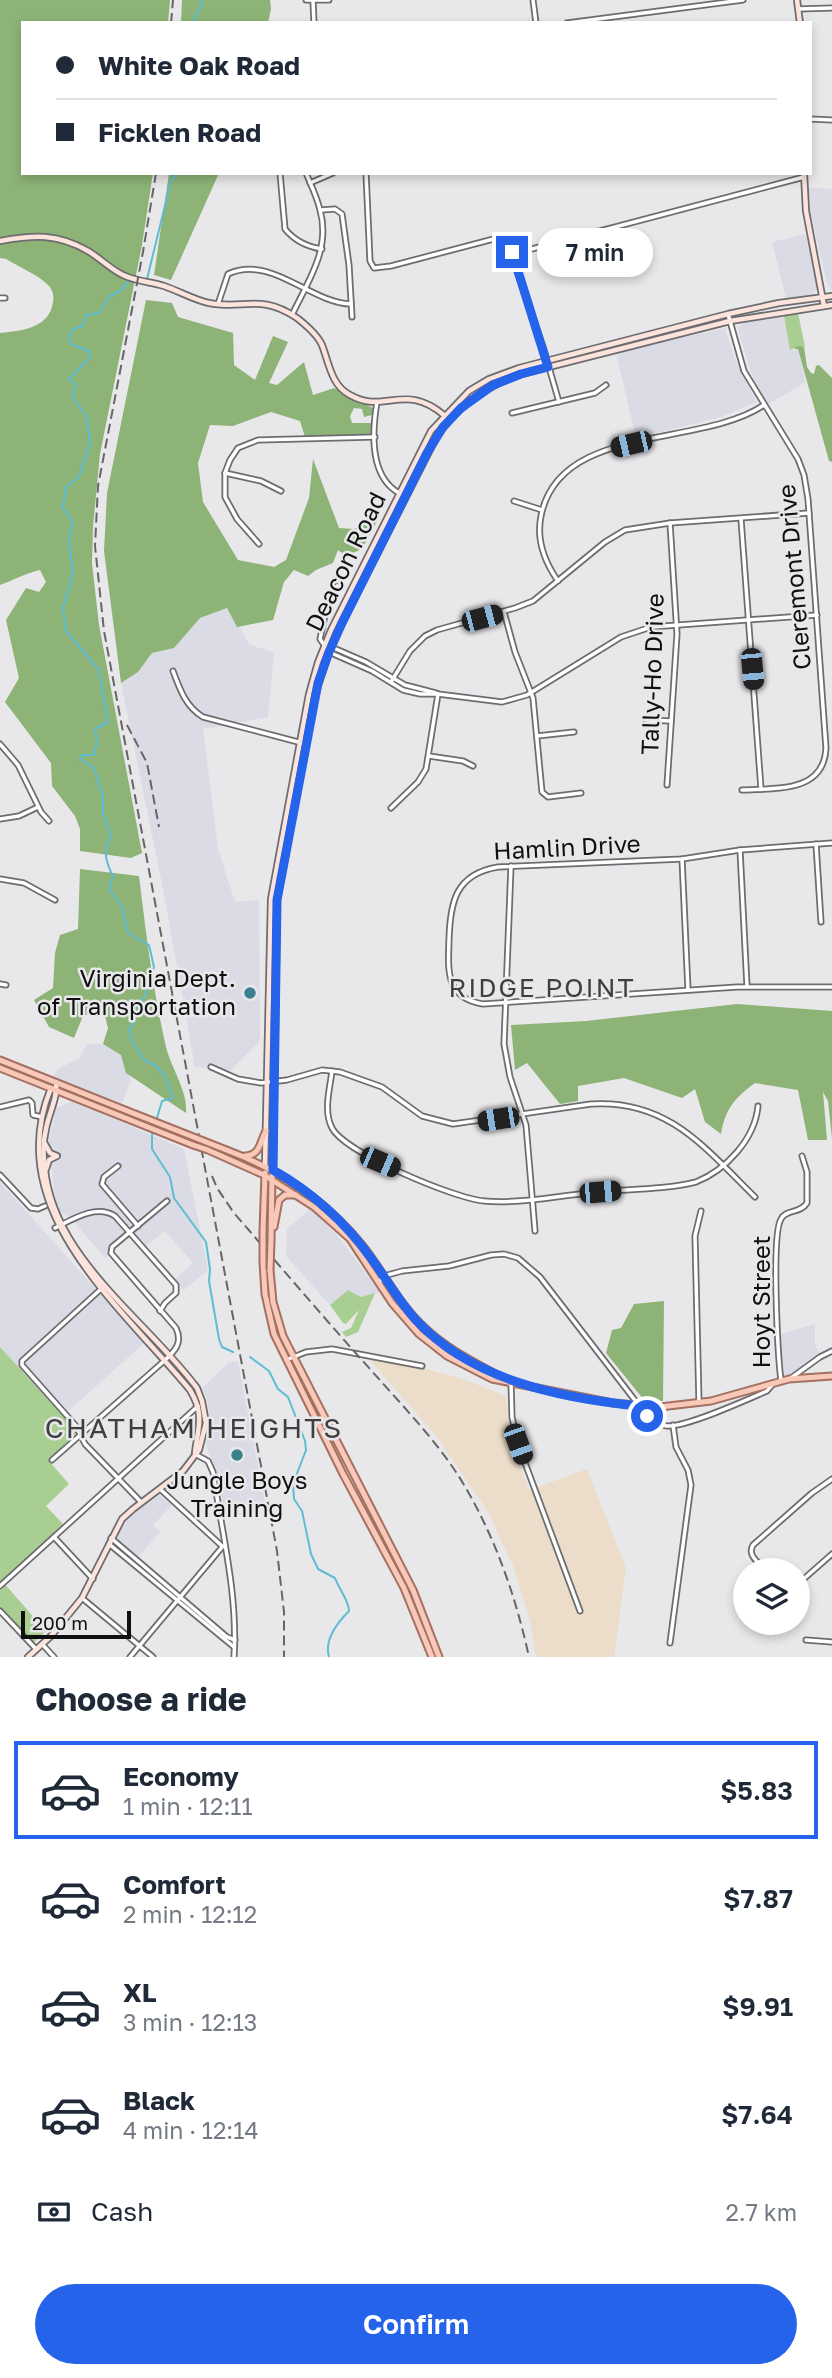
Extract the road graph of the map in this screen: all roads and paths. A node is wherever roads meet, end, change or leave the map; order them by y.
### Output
1 (306, 0) edge
2 (329, 0) edge
3 (533, 0) edge
4 (743, 0) edge
5 (797, 0) edge
6 (313, 1) edge
7 (832, 8) edge
8 (798, 9) junction
9 (314, 21) edge
10 (536, 21) edge
11 (582, 21) edge
12 (800, 21) edge
13 (812, 119) edge
14 (832, 120) edge
15 (281, 175) edge
16 (307, 175) edge
17 (328, 175) edge
18 (366, 175) edge
19 (804, 175) edge
20 (310, 183) junction
21 (321, 210) junction
22 (0, 241) edge
23 (322, 249) junction
24 (513, 254) junction
25 (304, 289) junction
26 (823, 296) junction
27 (832, 296) edge
28 (218, 304) junction
29 (351, 304) junction
30 (832, 305) edge
31 (824, 306) junction
32 (728, 314) junction
33 (292, 315) junction
34 (352, 317) dead end
35 (730, 321) junction
36 (547, 364) junction
37 (606, 385) dead end
38 (377, 402) junction
39 (559, 402) junction
40 (764, 405) junction
41 (512, 413) dead end
42 (447, 417) junction
43 (375, 437) junction
44 (225, 473) junction
45 (281, 491) dead end
46 (399, 493) junction
47 (513, 501) dead end
48 (542, 510) junction
49 (809, 513) junction
50 (741, 518) junction
51 (670, 523) junction
52 (259, 544) dead end
53 (558, 581) junction
54 (341, 587) dead end
55 (504, 612) junction
56 (817, 615) junction
57 (748, 620) junction
58 (677, 625) junction
59 (324, 645) junction
60 (330, 649) junction
61 (173, 671) dead end
62 (392, 680) junction
63 (531, 692) junction
64 (438, 694) junction
65 (646, 719) dead end
66 (671, 721) junction
67 (574, 732) dead end
68 (537, 736) junction
69 (299, 743) junction
70 (0, 744) edge
71 (306, 744) junction
72 (429, 756) junction
73 (472, 766) dead end
74 (667, 785) dead end
75 (761, 789) junction
76 (742, 790) dead end
77 (581, 793) dead end
78 (38, 807) junction
79 (391, 808) dead end
80 (0, 819) edge
81 (49, 821) dead end
82 (832, 843) edge
83 (816, 845) junction
84 (740, 850) junction
85 (682, 859) junction
86 (511, 866) junction
87 (0, 878) edge
88 (55, 900) dead end
89 (821, 922) dead end
90 (0, 984) edge
91 (6, 985) dead end
92 (747, 986) junction
93 (832, 987) edge
94 (688, 990) junction
95 (505, 1003) junction
96 (0, 1060) edge
97 (211, 1067) dead end
98 (0, 1068) edge
99 (332, 1071) junction
100 (274, 1081) junction
101 (56, 1082) junction
102 (267, 1082) junction
103 (54, 1090) junction
104 (758, 1106) dead end
105 (0, 1107) edge
106 (524, 1115) junction
107 (42, 1117) junction
108 (266, 1131) junction
109 (44, 1140) junction
110 (242, 1156) junction
111 (802, 1156) dead end
112 (723, 1165) junction
113 (118, 1166) dead end
114 (265, 1166) junction
115 (273, 1170) junction
116 (45, 1172) junction
117 (0, 1175) edge
118 (264, 1175) junction
119 (272, 1180) junction
120 (300, 1197) junction
121 (755, 1197) dead end
122 (533, 1198) junction
123 (167, 1201) dead end
124 (45, 1206) junction
125 (701, 1211) dead end
126 (61, 1225) junction
127 (138, 1226) junction
128 (55, 1228) junction
129 (535, 1231) dead end
130 (130, 1233) junction
131 (271, 1238) junction
132 (382, 1279) junction
133 (105, 1285) junction
134 (101, 1290) junction
135 (160, 1311) junction
136 (832, 1351) edge
137 (169, 1356) junction
138 (290, 1359) junction
139 (164, 1361) junction
140 (422, 1366) dead end
141 (832, 1376) edge
142 (789, 1379) junction
143 (780, 1381) junction
144 (511, 1382) junction
145 (773, 1383) junction
146 (699, 1403) junction
147 (198, 1406) junction
148 (639, 1406) junction
149 (673, 1426) junction
150 (81, 1435) junction
151 (332, 1445) junction
152 (195, 1454) junction
153 (51, 1461) dead end
154 (118, 1478) junction
155 (832, 1479) edge
156 (160, 1489) junction
157 (141, 1502) junction
158 (374, 1517) junction
159 (367, 1520) junction
160 (53, 1537) junction
161 (111, 1538) junction
162 (109, 1544) junction
163 (225, 1548) junction
164 (832, 1554) edge
165 (755, 1558) edge
166 (810, 1573) edge
167 (93, 1579) junction
168 (0, 1586) edge
169 (82, 1598) junction
170 (178, 1599) junction
171 (0, 1611) edge
172 (580, 1611) dead end
173 (419, 1612) junction
174 (235, 1640) junction
175 (806, 1640) dead end
176 (832, 1642) edge
177 (670, 1643) dead end
178 (42, 1644) junction
179 (140, 1646) junction
180 (235, 1647) junction
181 (36, 1649) junction
182 (28, 1657) edge
183 (54, 1657) edge
184 (130, 1657) edge
185 (153, 1657) edge
186 (234, 1657) edge
187 (432, 1657) edge
188 (439, 1657) edge

1 - 6 street
2 - 6 street
3 - 10 street
4 - 11 street
5 - 8 main road
6 - 9 street
7 - 8 street
8 - 12 main road
13 - 14 street
15 - 23 street
16 - 20 street
17 - 20 street
18 - 24 street
19 - 24 street
19 - 26 main road
20 - 21 street
21 - 23 street
21 - 29 street
22 - 28 main road
23 - 25 street
24 - 36 street
25 - 28 street
25 - 29 street
25 - 33 street
26 - 27 main road, Deacon Road
26 - 31 main road
26 - 32 main road, Deacon Road
28 - 33 main road
29 - 34 street
30 - 31 main road, Deacon Road
31 - 35 main road, Deacon Road
32 - 35 street, Cleremont Drive
32 - 36 main road, Deacon Road
33 - 38 main road
35 - 36 main road, Deacon Road
35 - 40 street, Cleremont Drive
36 - 39 street
36 - 42 main road, Deacon Road
37 - 39 street
38 - 42 main road
38 - 43 street
39 - 41 street
40 - 48 street
40 - 49 street, Cleremont Drive
42 - 46 main road, Deacon Road
42 - 60 main road, Deacon Road
43 - 44 street
43 - 46 street
44 - 45 street
44 - 52 street
46 - 59 main road, Deacon Road
47 - 48 street
48 - 53 street
49 - 50 street
49 - 56 street, Cleremont Drive
50 - 51 street
50 - 57 street
51 - 53 street
51 - 58 street, Tally-Ho Drive
53 - 55 street
54 - 59 street
55 - 62 street
55 - 63 street
56 - 57 street
56 - 75 street, Cleremont Drive
57 - 58 street
57 - 75 street
58 - 63 street
58 - 66 street, Tally-Ho Drive
59 - 60 street
59 - 69 main road, Deacon Road
60 - 62 street
60 - 71 main road, Deacon Road
61 - 69 street
62 - 64 street
63 - 64 street
63 - 68 street
64 - 72 street
65 - 66 street
66 - 74 street, Tally-Ho Drive
67 - 68 street
68 - 77 street
69 - 71 street
69 - 102 main road, Deacon Road
70 - 78 street
71 - 100 main road, Deacon Road
72 - 73 street
72 - 79 street
75 - 76 street, Cleremont Drive
78 - 80 street
78 - 81 street
82 - 83 street, Hamlin Drive
83 - 84 street, Hamlin Drive
83 - 89 street
84 - 85 street, Hamlin Drive
84 - 92 street
85 - 86 street, Hamlin Drive
85 - 94 street
86 - 95 street
86 - 95 street, Hamlin Drive
87 - 88 street
90 - 91 street
92 - 93 street, Hamlin Drive
92 - 94 street, Hamlin Drive
94 - 95 street, Hamlin Drive
95 - 106 street
96 - 101 main road
97 - 102 street
98 - 103 main road
99 - 100 street
99 - 106 street
99 - 122 street
100 - 102 street
100 - 115 main road, Deacon Road
101 - 103 main road
101 - 110 main road, bridge
102 - 108 main road, Deacon Road
103 - 107 main road
103 - 109 main road
103 - 118 main road, bridge
104 - 112 street
105 - 107 street
106 - 112 street
106 - 122 street
107 - 124 main road
108 - 110 main road
108 - 114 main road, Deacon Road
109 - 116 main road
109 - 116 main road
110 - 114 main road
111 - 143 street, Hoyt Street
112 - 121 street
112 - 122 street
113 - 127 street
114 - 115 main road
114 - 118 main road, Deacon Road
115 - 119 main road, Deacon Road
115 - 132 main road
116 - 126 main road
117 - 124 street
118 - 119 main road
118 - 138 main road, Deacon Road, bridge
119 - 120 main road
119 - 131 main road, Deacon Road
120 - 131 main road
120 - 132 main road
122 - 129 street
123 - 127 street
124 - 128 main road
125 - 146 street
126 - 128 street
126 - 130 street
126 - 133 main road
127 - 130 street
128 - 134 main road
130 - 135 street
130 - 135 street
131 - 138 main road, bridge
132 - 144 main road
132 - 148 street
133 - 134 street
133 - 137 main road
134 - 139 main road
134 - 150 street
135 - 137 street
136 - 142 street
137 - 139 street
137 - 152 main road
138 - 140 street
138 - 151 main road
139 - 147 main road
139 - 150 street
141 - 142 main road
142 - 143 main road
143 - 145 main road
144 - 148 main road
144 - 172 street
145 - 146 main road
145 - 149 street
146 - 148 main road
147 - 152 main road
147 - 154 street
148 - 149 street
149 - 177 street
150 - 153 street
150 - 154 street
151 - 158 main road
151 - 159 main road
152 - 156 main road
152 - 163 street
154 - 157 street
154 - 160 street
155 - 165 street
156 - 157 main road
156 - 163 street
157 - 161 main road
158 - 159 main road
158 - 173 main road
159 - 173 main road
160 - 167 street
160 - 168 street
161 - 162 main road
161 - 170 street
162 - 167 main road
162 - 170 street
163 - 170 street
163 - 174 street
164 - 166 street
167 - 169 main road
169 - 178 main road
169 - 179 street
170 - 174 street
170 - 179 street
170 - 180 street
171 - 181 street
173 - 187 main road
173 - 188 main road
174 - 180 street
175 - 176 street
178 - 181 main road
178 - 183 street
179 - 184 street
179 - 185 street
180 - 186 street
181 - 182 main road

